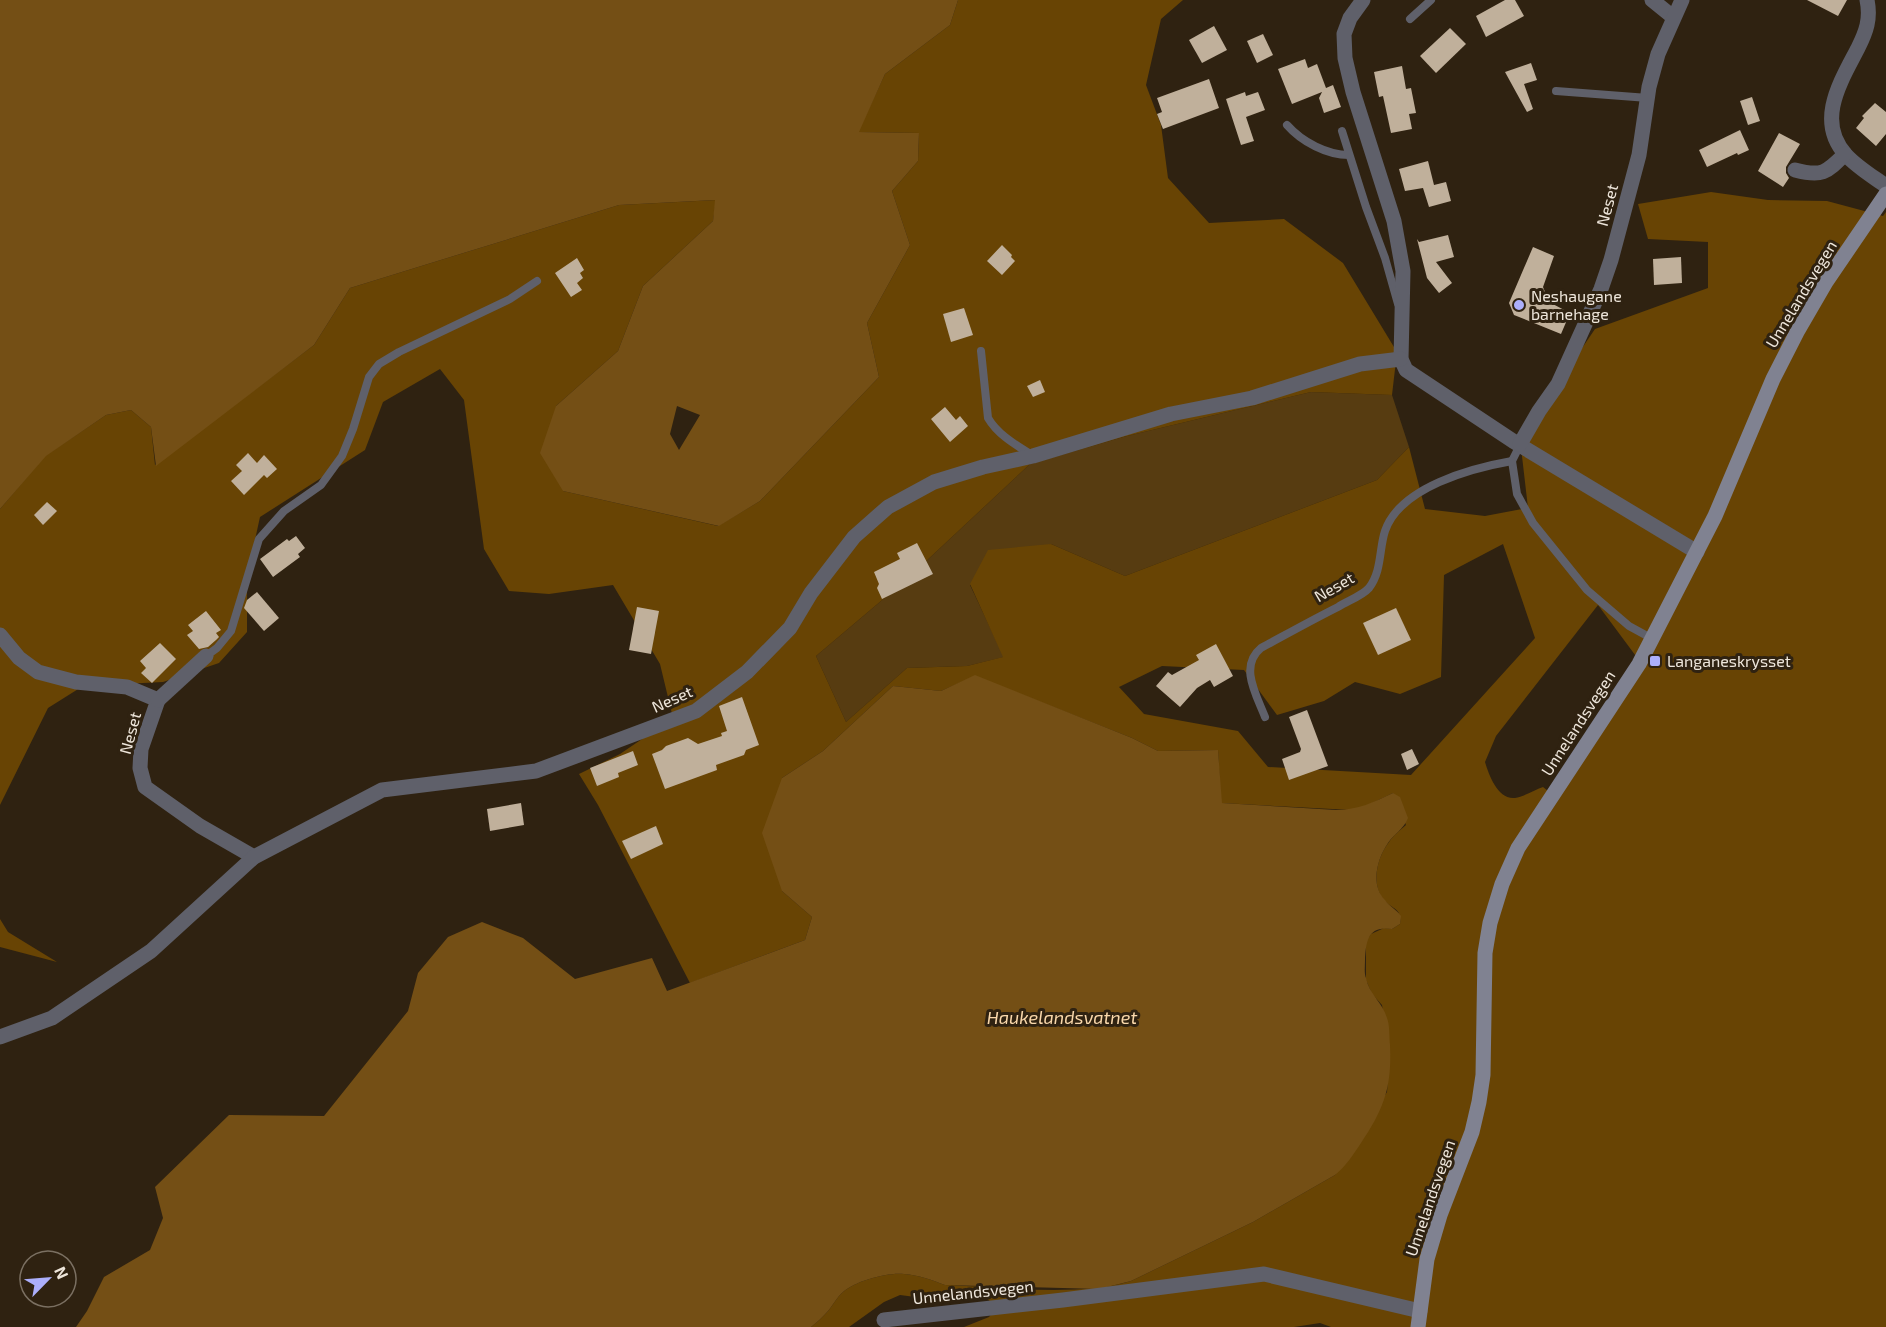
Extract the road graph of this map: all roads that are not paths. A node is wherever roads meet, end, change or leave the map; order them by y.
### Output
1 (1363, 0) edge
2 (1431, 0) edge
3 (1652, 0) edge
4 (1682, 0) edge
5 (1868, 0) edge
6 (1673, 18) junction
7 (1410, 19) dead end
8 (1556, 91) dead end
9 (1648, 98) junction
10 (1287, 125) dead end
11 (1342, 131) dead end
12 (1845, 153) junction
13 (1349, 155) junction
14 (1795, 170) dead end
15 (1886, 186) edge
16 (1886, 194) edge
17 (537, 281) dead end
18 (1403, 323) junction
19 (981, 351) dead end
20 (1401, 359) junction
21 (1520, 444) junction
22 (1033, 456) junction
23 (1512, 461) junction
24 (1697, 552) junction
25 (0, 635) edge
26 (1651, 638) junction
27 (206, 656) joint
28 (158, 700) junction
29 (1265, 717) dead end
30 (254, 857) junction
31 (0, 1037) edge
32 (1420, 1311) junction
33 (884, 1320) dead end
34 (1418, 1327) edge

1 - 18 street
2 - 7 lane
3 - 6 street
4 - 6 street, Neset
5 - 12 street
6 - 9 street, Neset
8 - 9 lane
9 - 21 street, Neset
10 - 13 lane
11 - 13 lane
12 - 14 street
12 - 15 street
13 - 18 lane
16 - 24 main road, Unnelandsvegen
17 - 27 lane
18 - 20 street
19 - 22 lane
20 - 21 street
20 - 22 street, Neset
21 - 23 lane, Neset
21 - 24 street
22 - 30 street, Neset
23 - 26 lane
23 - 29 lane, Neset
24 - 26 main road, Unnelandsvegen
25 - 28 street, Neset
26 - 32 main road, Unnelandsvegen
27 - 28 street
28 - 30 street, Neset
30 - 31 street, Neset
32 - 33 street, Unnelandsvegen
32 - 34 main road, Unnelandsvegen

